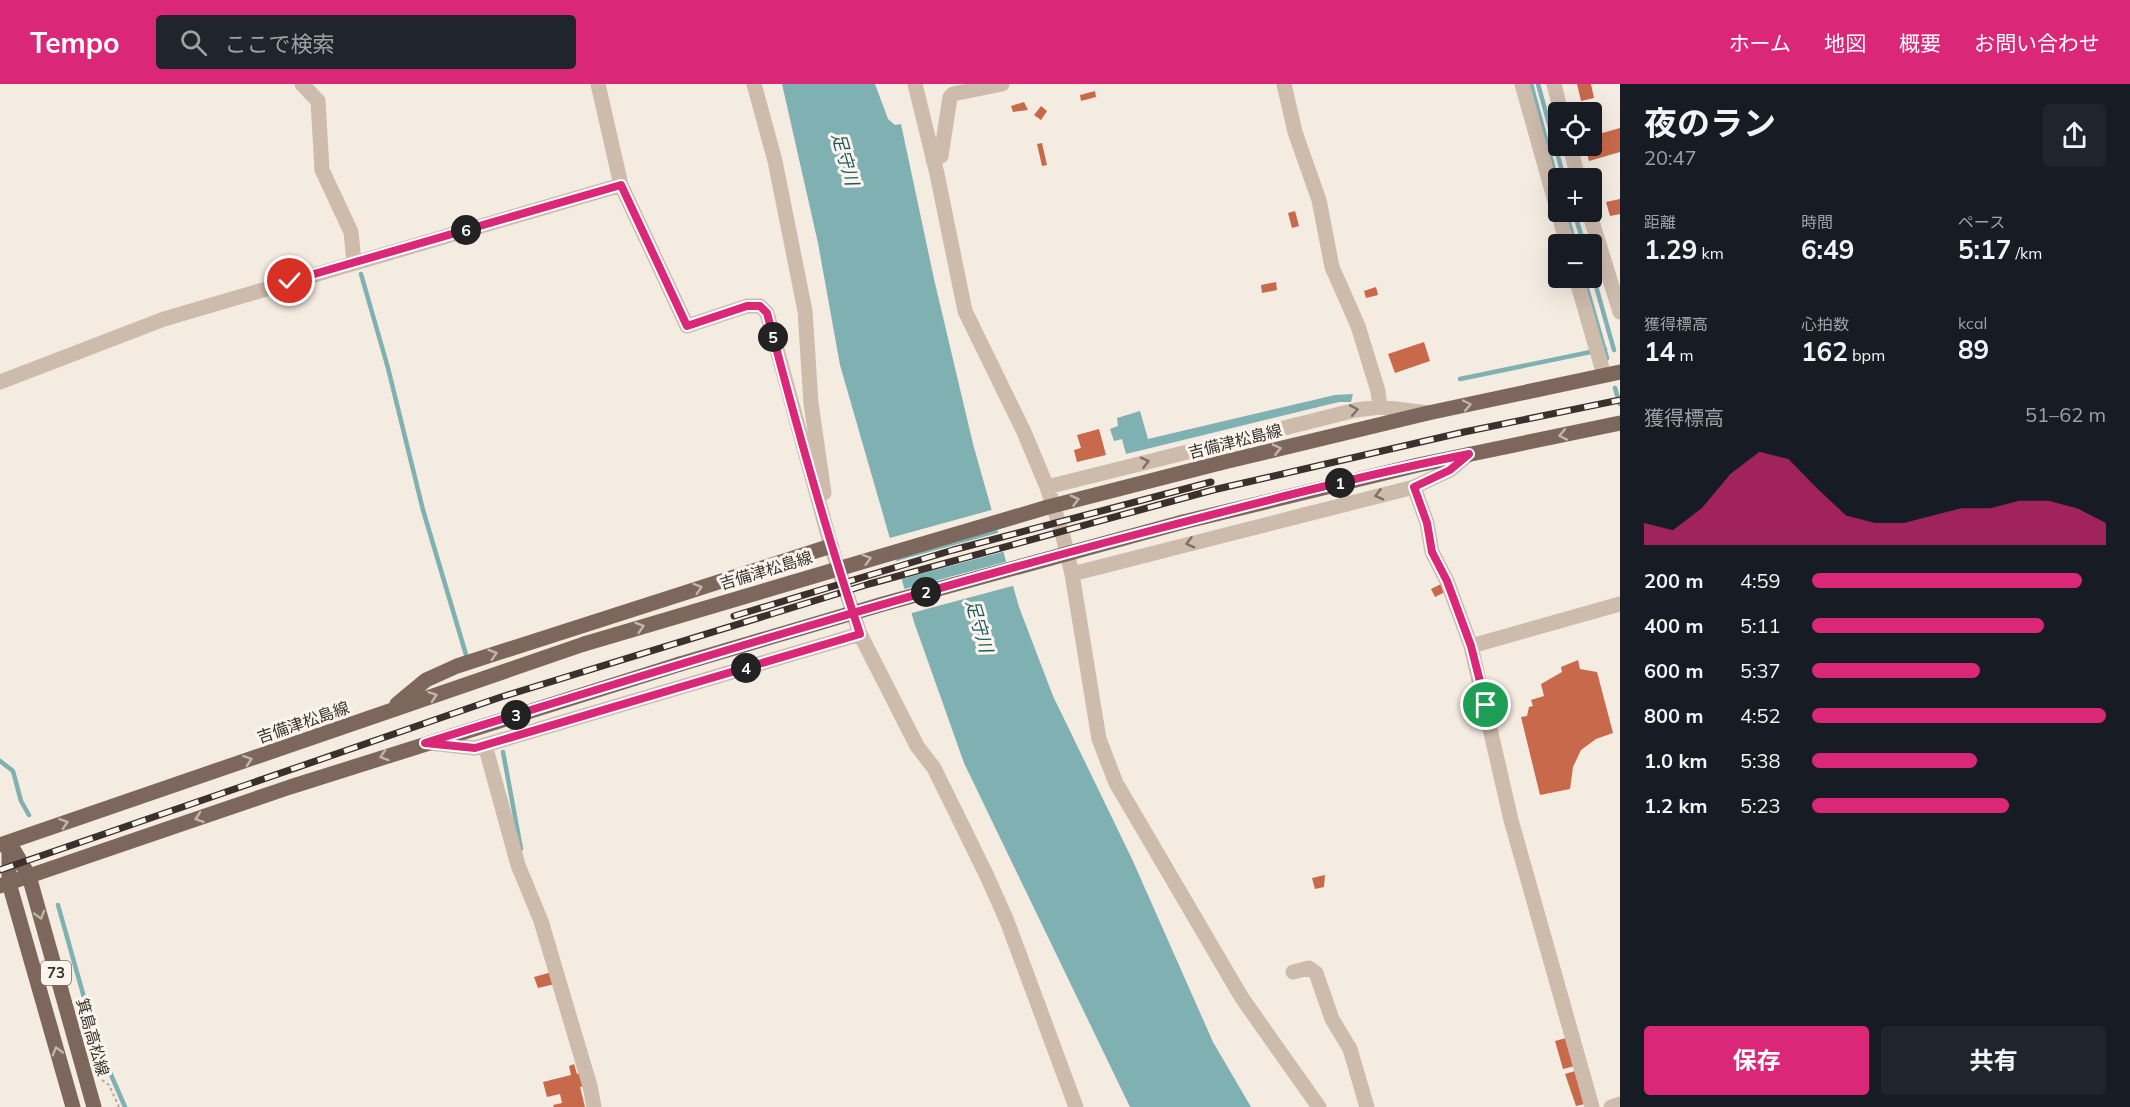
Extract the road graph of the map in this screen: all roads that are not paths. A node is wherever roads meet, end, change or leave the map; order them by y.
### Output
1 (302, 84) edge
2 (598, 84) edge
3 (754, 84) edge
4 (915, 84) edge
5 (1002, 84) edge
6 (1284, 84) edge
7 (1522, 84) edge
8 (1554, 84) edge
9 (1558, 102) edge
10 (933, 160) junction
11 (621, 185) junction
12 (1592, 222) edge
13 (1564, 234) edge
14 (354, 262) junction
15 (1579, 288) edge
16 (1620, 312) edge
17 (1620, 372) edge
18 (1604, 375) junction
19 (0, 382) edge
20 (1380, 406) junction
21 (1428, 413) junction
22 (1620, 423) edge
23 (1469, 454) junction
24 (1047, 487) junction
25 (1414, 487) junction
26 (825, 517) junction
27 (831, 546) junction
28 (1072, 573) junction
29 (1620, 604) edge
30 (860, 634) junction
31 (1471, 646) junction
32 (387, 712) junction
33 (425, 743) junction
34 (485, 745) junction
35 (4, 844) edge
36 (29, 876) junction
37 (5, 884) edge
38 (1293, 972) dead end
39 (1620, 1104) edge
40 (73, 1107) edge
41 (94, 1107) edge
42 (594, 1107) edge
43 (1076, 1107) edge
44 (1319, 1107) edge
45 (1367, 1107) edge
46 (1592, 1107) edge
47 (1611, 1107) edge

1 - 14 street
2 - 11 street
3 - 26 street
4 - 10 street
5 - 10 street
6 - 20 street
7 - 13 street
8 - 9 street
10 - 24 street
11 - 14 street
11 - 26 street
12 - 16 street
14 - 19 street
15 - 18 street
17 - 18 main road, 吉備津松島線
21 -> 18 main road, 吉備津松島線
20 - 21 street
24 -> 20 street
32 -> 21 main road, 吉備津松島線, bridge
22 -> 23 main road
23 - 25 street
23 - 33 main road, bridge
24 - 28 street
25 -> 28 street
25 - 31 street
26 - 27 street
27 - 30 street
32 -> 27 main road
28 - 44 street
29 - 31 street
30 - 34 street
30 - 43 street
31 - 46 street
35 -> 32 main road, 吉備津松島線
33 - 34 street
33 -> 36 main road
34 - 42 street
35 - 36 main road, 箕島高松線 / 73
35 - 37 main road, 73
36 - 37 main road
36 -> 41 main road, 箕島高松線 / 73
40 -> 37 main road, 73
38 - 45 street
39 - 47 street

